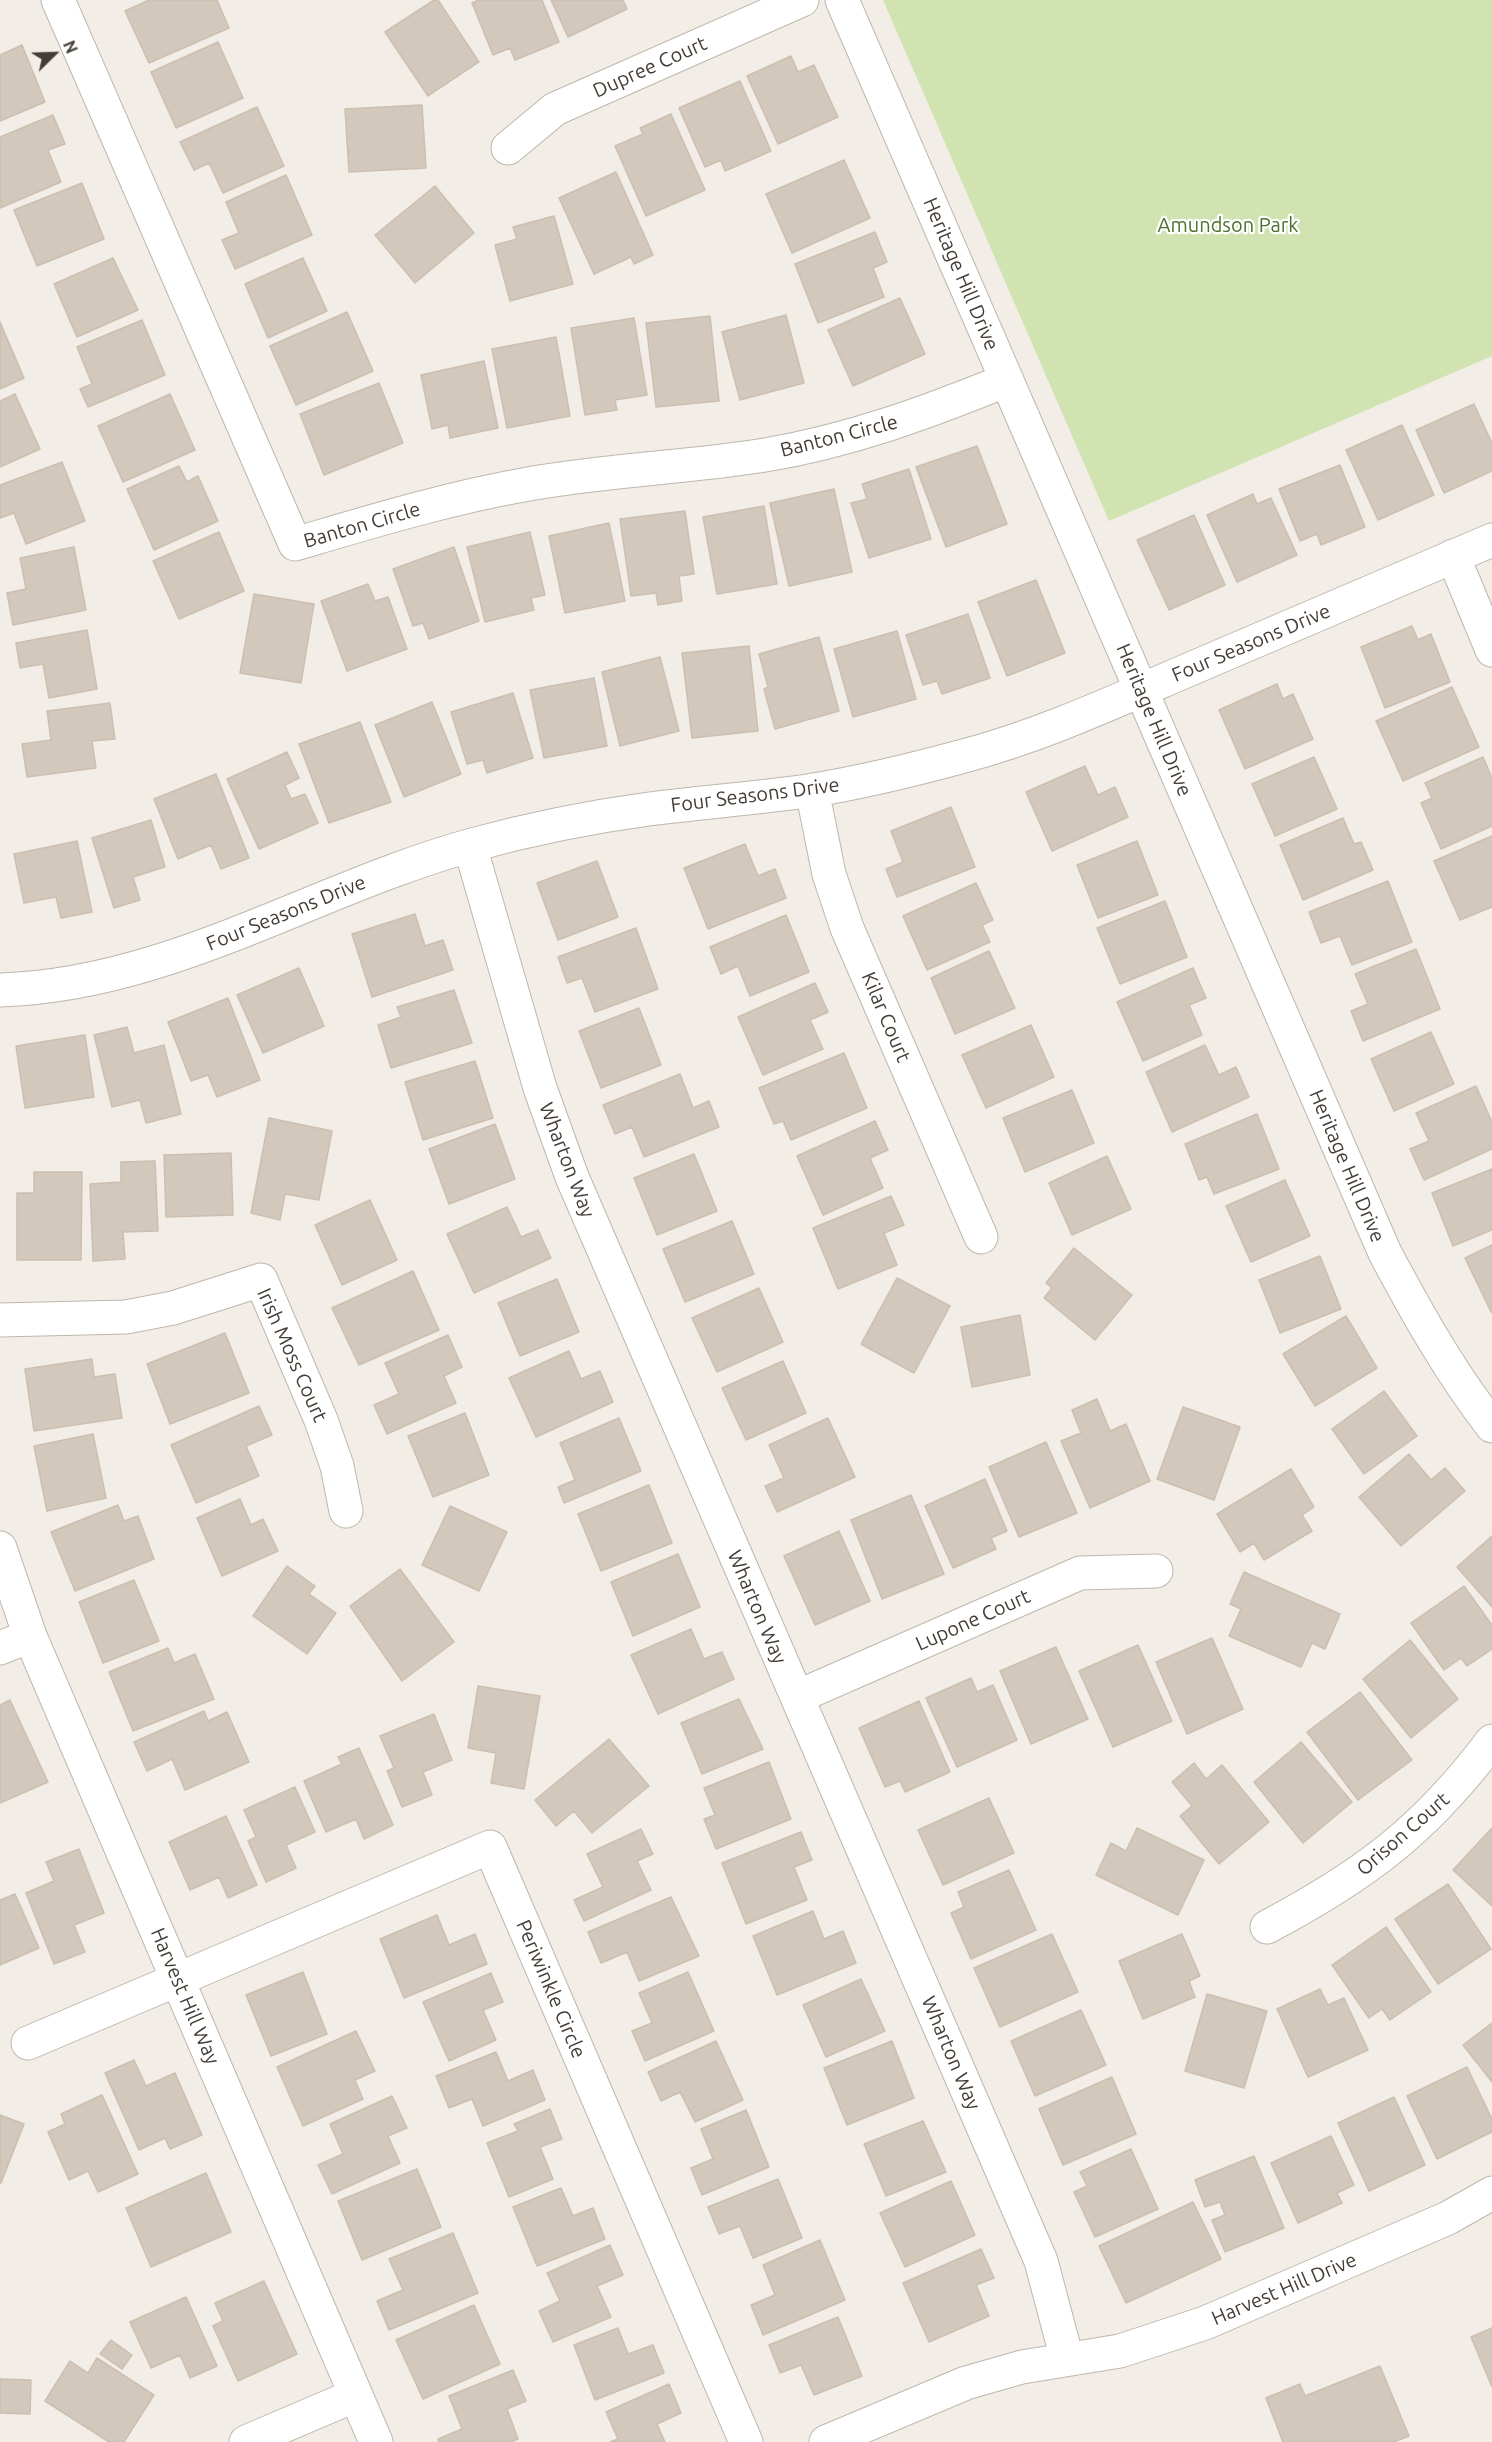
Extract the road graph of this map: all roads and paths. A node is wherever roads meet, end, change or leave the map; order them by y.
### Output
1 (58, 0) edge
2 (802, 0) edge
3 (842, 0) edge
4 (508, 148) dead end
5 (1007, 380) junction
6 (1492, 540) edge
7 (1453, 556) junction
8 (1492, 650) edge
9 (1141, 690) junction
10 (812, 790) junction
11 (470, 846) junction
12 (0, 990) edge
13 (981, 1237) dead end
14 (0, 1320) edge
15 (1492, 1426) edge
16 (346, 1511) dead end
17 (0, 1548) edge
18 (1156, 1571) dead end
19 (30, 1636) junction
20 (0, 1648) edge
21 (797, 1697) junction
22 (1492, 1741) edge
23 (1267, 1927) dead end
24 (178, 1980) junction
25 (28, 2043) dead end
26 (1492, 2193) edge
27 (1067, 2360) junction
28 (356, 2395) junction
29 (246, 2442) edge
30 (376, 2442) edge
31 (746, 2442) edge
32 (826, 2442) edge

1 - 5 street, Banton Circle
2 - 4 street, Dupree Court
3 - 5 street, Heritage Hill Drive
5 - 9 street, Heritage Hill Drive
6 - 7 street, Four Seasons Drive
7 - 8 street
7 - 9 street, Four Seasons Drive
9 - 10 street, Four Seasons Drive
9 - 15 street, Heritage Hill Drive
10 - 11 street, Four Seasons Drive
10 - 13 street, Kilar Court
11 - 12 street, Four Seasons Drive
11 - 21 street, Wharton Way
14 - 16 street, Irish Moss Court
17 - 19 street, Harvest Hill Way
18 - 21 street, Lupone Court
19 - 20 street
19 - 24 street, Harvest Hill Way
21 - 27 street, Wharton Way
22 - 23 street, Orison Court
24 - 25 street
24 - 28 street, Harvest Hill Way
24 - 31 street, Periwinkle Circle
26 - 27 street, Harvest Hill Drive
27 - 32 street
28 - 29 street
28 - 30 street, Harvest Hill Way

